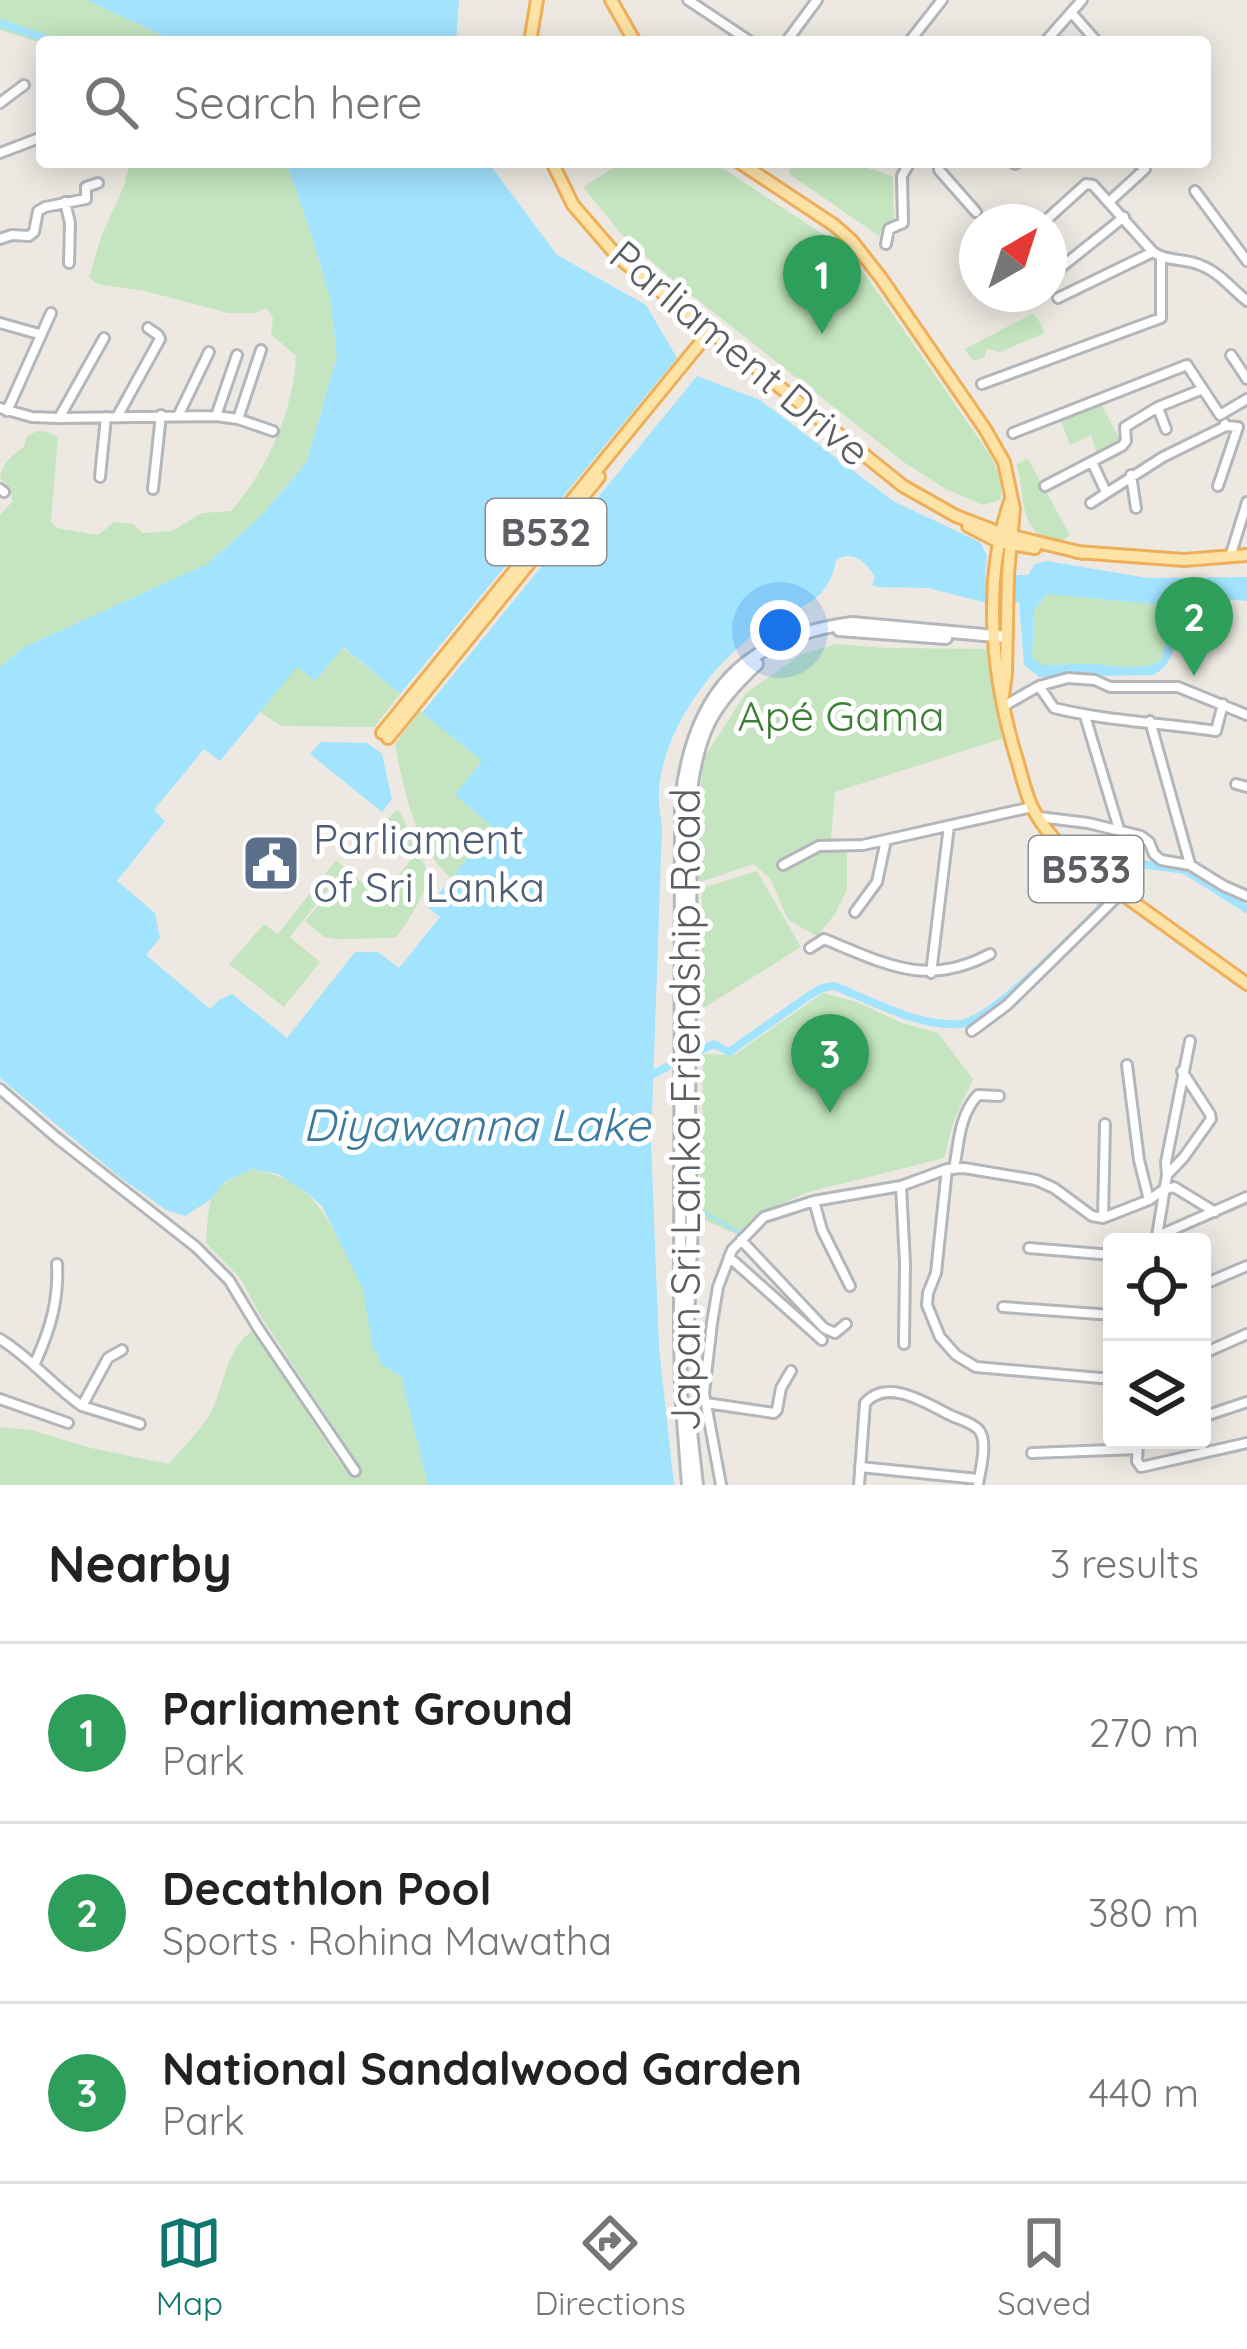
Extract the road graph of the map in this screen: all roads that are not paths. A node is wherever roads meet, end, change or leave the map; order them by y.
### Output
1 (538, 0) edge
2 (611, 0) edge
3 (817, 0) edge
4 (942, 0) edge
5 (1082, 0) edge
6 (690, 1) edge
7 (1071, 12) junction
8 (531, 36) edge
9 (632, 36) edge
10 (742, 36) edge
11 (790, 36) edge
12 (914, 36) edge
13 (1050, 36) edge
14 (1092, 36) edge
15 (24, 85) dead end
16 (0, 103) edge
17 (36, 138) edge
18 (0, 153) edge
19 (555, 168) edge
20 (748, 168) edge
21 (907, 168) edge
22 (939, 168) edge
23 (1144, 168) edge
24 (98, 183) dead end
25 (1195, 191) dead end
26 (1110, 201) junction
27 (65, 202) junction
28 (969, 204) edge
29 (1064, 204) edge
30 (1124, 217) junction
31 (0, 239) edge
32 (886, 244) dead end
33 (1157, 255) junction
34 (1247, 261) edge
35 (69, 263) dead end
36 (1067, 263) edge
37 (1067, 294) edge
38 (1247, 302) edge
39 (51, 314) dead end
40 (0, 323) edge
41 (148, 328) dead end
42 (712, 333) junction
43 (40, 334) junction
44 (104, 338) dead end
45 (261, 350) dead end
46 (209, 352) dead end
47 (237, 355) dead end
48 (1231, 355) dead end
49 (1247, 379) edge
50 (982, 383) dead end
51 (1203, 389) junction
52 (1247, 399) edge
53 (1158, 407) junction
54 (3, 409) edge
55 (179, 414) junction
56 (161, 415) junction
57 (1220, 415) junction
58 (217, 416) junction
59 (111, 417) junction
60 (59, 418) junction
61 (238, 418) junction
62 (1226, 426) junction
63 (1166, 429) dead end
64 (273, 431) dead end
65 (1013, 433) dead end
66 (1092, 462) junction
67 (1131, 475) junction
68 (100, 477) dead end
69 (1046, 486) dead end
70 (1219, 486) dead end
71 (153, 489) dead end
72 (1106, 492) junction
73 (1013, 502) junction
74 (1091, 502) dead end
75 (1247, 502) edge
76 (1136, 508) dead end
77 (956, 516) junction
78 (976, 532) junction
79 (1005, 539) junction
80 (1043, 547) junction
81 (1247, 555) edge
82 (1230, 557) junction
83 (1002, 567) junction
84 (998, 614) junction
85 (964, 633) junction
86 (1000, 639) junction
87 (1039, 686) junction
88 (1003, 701) junction
89 (1223, 704) junction
90 (1247, 715) edge
91 (1085, 716) junction
92 (1150, 721) junction
93 (385, 735) dead end
94 (1236, 784) dead end
95 (1247, 788) edge
96 (1036, 812) junction
97 (950, 825) junction
98 (1120, 830) junction
99 (886, 840) junction
100 (1190, 865) junction
101 (783, 866) dead end
102 (1120, 894) junction
103 (1247, 896) edge
104 (854, 913) dead end
105 (810, 948) dead end
106 (990, 954) dead end
107 (931, 973) junction
108 (1247, 984) edge
109 (972, 1031) dead end
110 (1190, 1041) dead end
111 (1127, 1065) dead end
112 (1182, 1071) junction
113 (0, 1089) edge
114 (999, 1096) dead end
115 (1106, 1124) dead end
116 (950, 1169) junction
117 (1167, 1175) junction
118 (901, 1186) junction
119 (1163, 1190) junction
120 (1247, 1197) edge
121 (1149, 1200) junction
122 (814, 1201) junction
123 (1215, 1212) junction
124 (1102, 1218) junction
125 (1157, 1233) edge
126 (1169, 1233) edge
127 (741, 1240) junction
128 (1030, 1248) dead end
129 (1103, 1255) edge
130 (729, 1257) junction
131 (57, 1264) dead end
132 (1247, 1266) edge
133 (1211, 1282) edge
134 (850, 1286) dead end
135 (1004, 1307) dead end
136 (1103, 1314) edge
137 (846, 1324) dead end
138 (1247, 1334) edge
139 (0, 1340) edge
140 (822, 1340) dead end
141 (904, 1344) dead end
142 (122, 1350) dead end
143 (1211, 1350) edge
144 (34, 1364) junction
145 (791, 1371) dead end
146 (1103, 1378) edge
147 (0, 1400) edge
148 (1247, 1402) edge
149 (706, 1403) junction
150 (82, 1406) junction
151 (1211, 1414) edge
152 (68, 1423) dead end
153 (140, 1424) dead end
154 (1247, 1443) edge
155 (1103, 1447) edge
156 (1138, 1449) edge
157 (1032, 1454) dead end
158 (860, 1467) junction
159 (355, 1471) dead end
160 (979, 1482) edge
161 (693, 1485) edge
162 (721, 1485) edge
163 (859, 1485) edge

1 - 8 main road
2 - 9 main road
3 - 11 street
4 - 12 street
5 - 7 street
6 - 10 street
7 - 13 street
7 - 14 street
15 - 16 street
17 - 18 street
19 - 42 main road, Parliament Drive
20 - 73 main road
21 - 32 street
22 - 28 street
23 - 26 street
24 - 27 street
25 - 34 street
26 - 29 street
26 - 30 street
27 - 31 street
27 - 35 street
30 - 33 street
30 - 36 street
33 - 37 street
33 - 38 street
33 - 50 street
39 - 43 street
40 - 43 street
41 - 59 street
42 - 77 main road, Parliament Drive
42 - 93 main road, B532
43 - 54 street
44 - 60 street
45 - 61 street
46 - 55 street
47 - 58 street
48 - 49 street
51 - 53 street
51 - 57 street
51 - 65 street
52 - 57 street
53 - 63 street
53 - 66 street
54 - 60 street
55 - 56 street
55 - 58 street
56 - 59 street
56 - 71 street
57 - 62 street
58 - 61 street
59 - 60 street
59 - 68 street
61 - 64 street
62 - 67 street
62 - 70 street
66 - 69 street
66 - 72 street
67 - 72 street
67 - 76 street
72 - 74 street
73 - 79 main road
73 - 80 main road
75 - 82 street
77 - 78 main road, Parliament Drive
77 - 79 main road, Parliament Drive
78 - 79 main road, Parliament Drive
78 - 83 main road
79 - 80 main road
79 - 83 main road, B533
80 - 82 main road
80 - 83 main road
81 - 82 main road
83 - 84 main road, B533
84 - 85 main road
84 - 86 main road, B533
85 - 86 main road, Japan Sri Lanka Friendship Road
85 - 161 main road, Japan Sri Lanka Friendship Road
86 - 88 main road, B533
86 - 161 main road, Japan Sri Lanka Friendship Road
87 - 88 street
87 - 89 street
87 - 91 street
88 - 96 main road, B533
89 - 90 street
89 - 92 street
91 - 92 street
91 - 98 street
92 - 100 street
94 - 95 street
96 - 97 street
96 - 98 street
96 - 102 main road, B533
97 - 99 street
97 - 107 street
98 - 100 street
99 - 101 street
99 - 104 street
100 - 103 street
102 - 108 main road, B533
102 - 109 street
105 - 107 street
106 - 107 street
110 - 112 street
111 - 121 street
112 - 117 street
112 - 117 street
113 - 159 street
114 - 116 street
115 - 124 street
116 - 118 street
116 - 124 street
116 - 146 street
117 - 119 street
118 - 122 street
118 - 141 street
119 - 121 street
119 - 123 street
119 - 125 street
120 - 123 street
121 - 124 street
122 - 127 street
122 - 134 street
123 - 126 street
127 - 130 street
127 - 137 street
128 - 129 street
130 - 140 street
130 - 149 street
131 - 144 street
132 - 133 street
135 - 136 street
138 - 143 street
139 - 144 street
142 - 150 street
144 - 150 street
145 - 149 street
147 - 152 street
148 - 151 street
149 - 162 street
150 - 153 street
154 - 156 street
155 - 157 street
158 - 160 street
158 - 160 street
158 - 163 street

